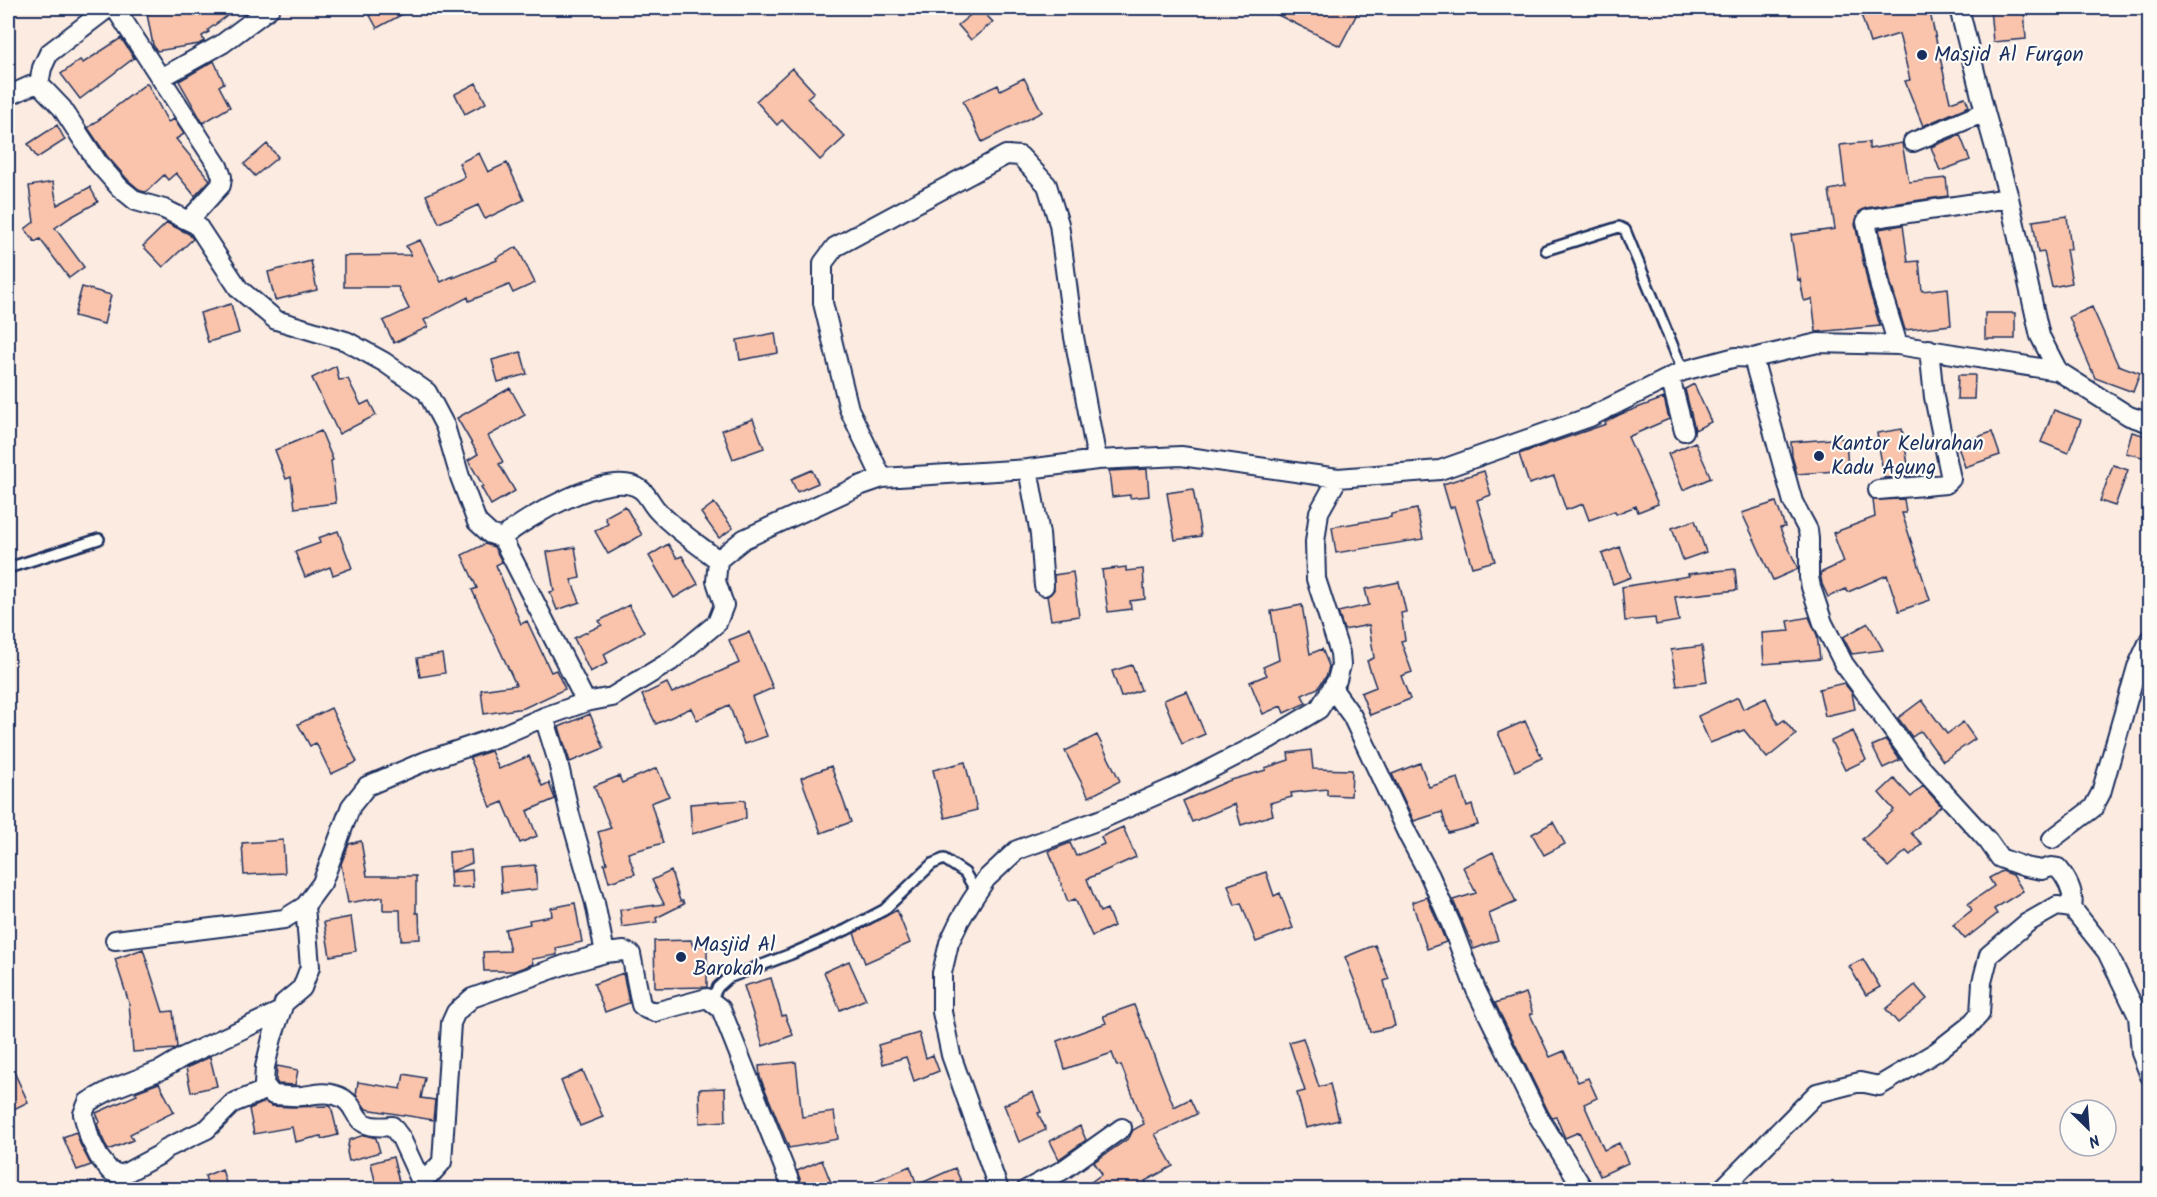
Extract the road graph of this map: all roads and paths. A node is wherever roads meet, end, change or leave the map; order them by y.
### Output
1 (108, 8) edge
2 (115, 8) edge
3 (270, 8) edge
4 (1959, 8) edge
5 (161, 78) junction
6 (39, 84) junction
7 (8, 96) edge
8 (1984, 112) junction
9 (1913, 142) dead end
10 (2009, 198) junction
11 (189, 220) junction
12 (1546, 250) dead end
13 (1898, 345) junction
14 (1929, 349) junction
15 (1754, 358) junction
16 (2058, 371) junction
17 (1677, 374) junction
18 (2150, 423) edge
19 (1684, 431) dead end
20 (1097, 460) junction
21 (1028, 469) junction
22 (882, 478) junction
23 (1338, 478) junction
24 (1878, 490) dead end
25 (502, 538) junction
26 (99, 539) dead end
27 (718, 560) junction
28 (8, 568) edge
29 (1044, 586) dead end
30 (2150, 639) edge
31 (1332, 688) junction
32 (586, 702) junction
33 (544, 717) junction
34 (2052, 838) dead end
35 (977, 893) junction
36 (305, 906) junction
37 (2072, 908) junction
38 (114, 940) dead end
39 (605, 953) junction
40 (711, 999) junction
41 (281, 1011) junction
42 (2150, 1076) edge
43 (268, 1089) junction
44 (1122, 1128) dead end
45 (422, 1184) edge
46 (793, 1190) edge
47 (999, 1190) edge
48 (1026, 1190) edge
49 (1584, 1190) edge
50 (1721, 1190) edge

1 - 6 street
2 - 5 street
3 - 5 street
4 - 8 street
5 - 11 street
6 - 7 street
6 - 11 street
8 - 9 street
8 - 10 street
10 - 13 street
10 - 16 street
11 - 25 street
12 - 17 lane
13 - 14 street
13 - 15 street
14 - 16 street
14 - 24 street
15 - 17 street
15 - 37 street
16 - 18 street
17 - 19 street
17 - 23 street
20 - 21 street
20 - 22 street
20 - 23 street
21 - 22 street
21 - 29 street
22 - 27 street
23 - 31 street
25 - 27 street
25 - 32 street
26 - 28 lane
27 - 32 street
30 - 34 street
31 - 35 street
31 - 49 street
32 - 33 street
33 - 36 street
33 - 39 street
35 - 40 lane
35 - 47 street
36 - 38 street
36 - 41 street
37 - 42 street
37 - 50 street
39 - 40 street
39 - 45 street
40 - 46 street
41 - 43 street
41 - 43 street
43 - 45 street
44 - 48 street

